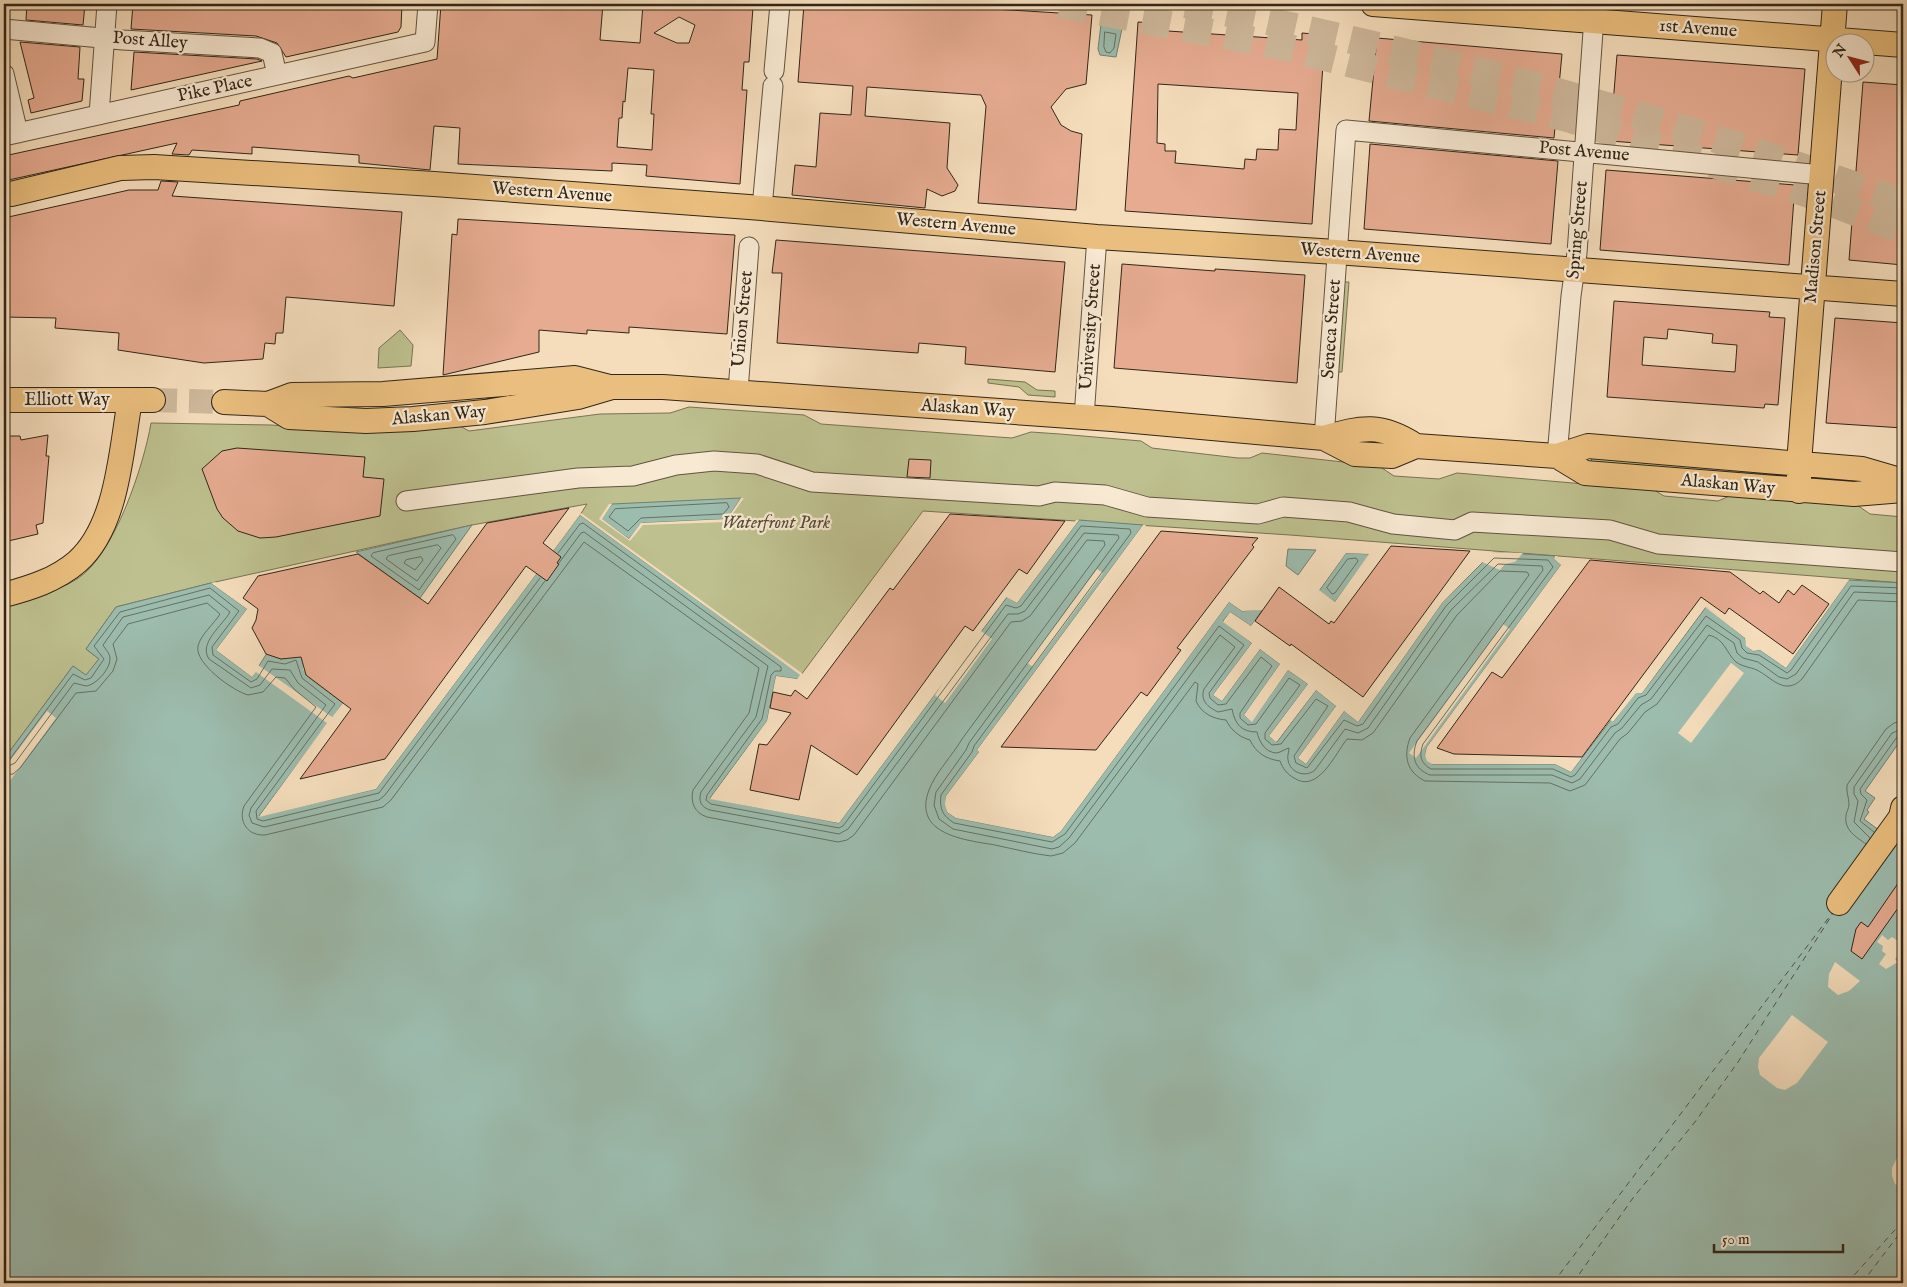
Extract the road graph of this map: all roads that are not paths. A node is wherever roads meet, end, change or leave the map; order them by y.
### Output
1 (107, 4) edge
2 (428, 4) edge
3 (780, 4) edge
4 (1373, 4) edge
5 (1835, 4) edge
6 (1594, 12) edge
7 (4, 29) edge
8 (1833, 32) edge
9 (104, 38) junction
10 (1824, 39) edge
11 (1874, 43) edge
12 (1903, 45) edge
13 (4, 74) edge
14 (277, 75) junction
15 (1829, 82) edge
16 (99, 115) junction
17 (1346, 130) joint
18 (11, 135) edge
19 (1584, 152) junction
20 (1822, 175) junction
21 (11, 194) dead end
22 (762, 208) junction
23 (1097, 237) junction
24 (749, 247) dead end
25 (1336, 252) junction
26 (1576, 271) junction
27 (1813, 288) junction
28 (1903, 294) edge
29 (738, 391) junction
30 (4, 400) edge
31 (130, 400) junction
32 (153, 400) tunnel mouth
33 (224, 402) tunnel mouth
34 (1084, 417) junction
35 (1324, 438) junction
36 (1557, 456) junction
37 (1799, 463) junction
38 (1903, 481) edge
39 (1799, 490) junction
40 (1903, 490) edge
41 (406, 501) dead end
42 (1903, 562) edge
43 (4, 595) edge
44 (1903, 808) edge
45 (1839, 903) dead end

1 - 9 street
2 - 14 street, Pike Place
3 - 22 street
4 - 6 main road, 1st Avenue
5 - 8 main road, Madison Street
6 - 10 main road, 1st Avenue
6 - 19 street, Spring Street
7 - 9 street, Post Alley
9 - 14 street, Post Alley
9 - 16 street
11 - 12 main road, 1st Avenue
13 - 18 street
14 - 16 street, Pike Place
15 - 20 main road, Madison Street
16 - 18 street, Pike Place
17 - 19 street, Post Avenue
17 - 25 street, Seneca Street
19 - 20 street, Post Avenue
19 - 26 street, Spring Street
20 - 27 main road, Madison Street
21 - 22 main road, Western Avenue
22 - 23 main road, Western Avenue
23 - 25 main road, Western Avenue
23 - 34 street, University Street
24 - 29 street, Union Street
25 - 26 main road, Western Avenue
25 - 35 street, Seneca Street
26 - 27 main road, Western Avenue
26 - 36 street, Spring Street
27 - 28 main road, Western Avenue
27 - 37 main road, Madison Street
29 - 33 main road, Alaskan Way
29 - 34 main road, Alaskan Way
30 - 31 main road, Elliott Way
31 - 32 main road
31 - 43 main road
34 - 35 main road, Alaskan Way
35 - 36 main road, Alaskan Way
36 - 37 main road, Alaskan Way
36 - 39 main road, Alaskan Way
37 - 38 main road, Alaskan Way
37 - 39 main road, Madison Street
39 - 40 main road, Alaskan Way
41 - 42 street
44 - 45 main road

